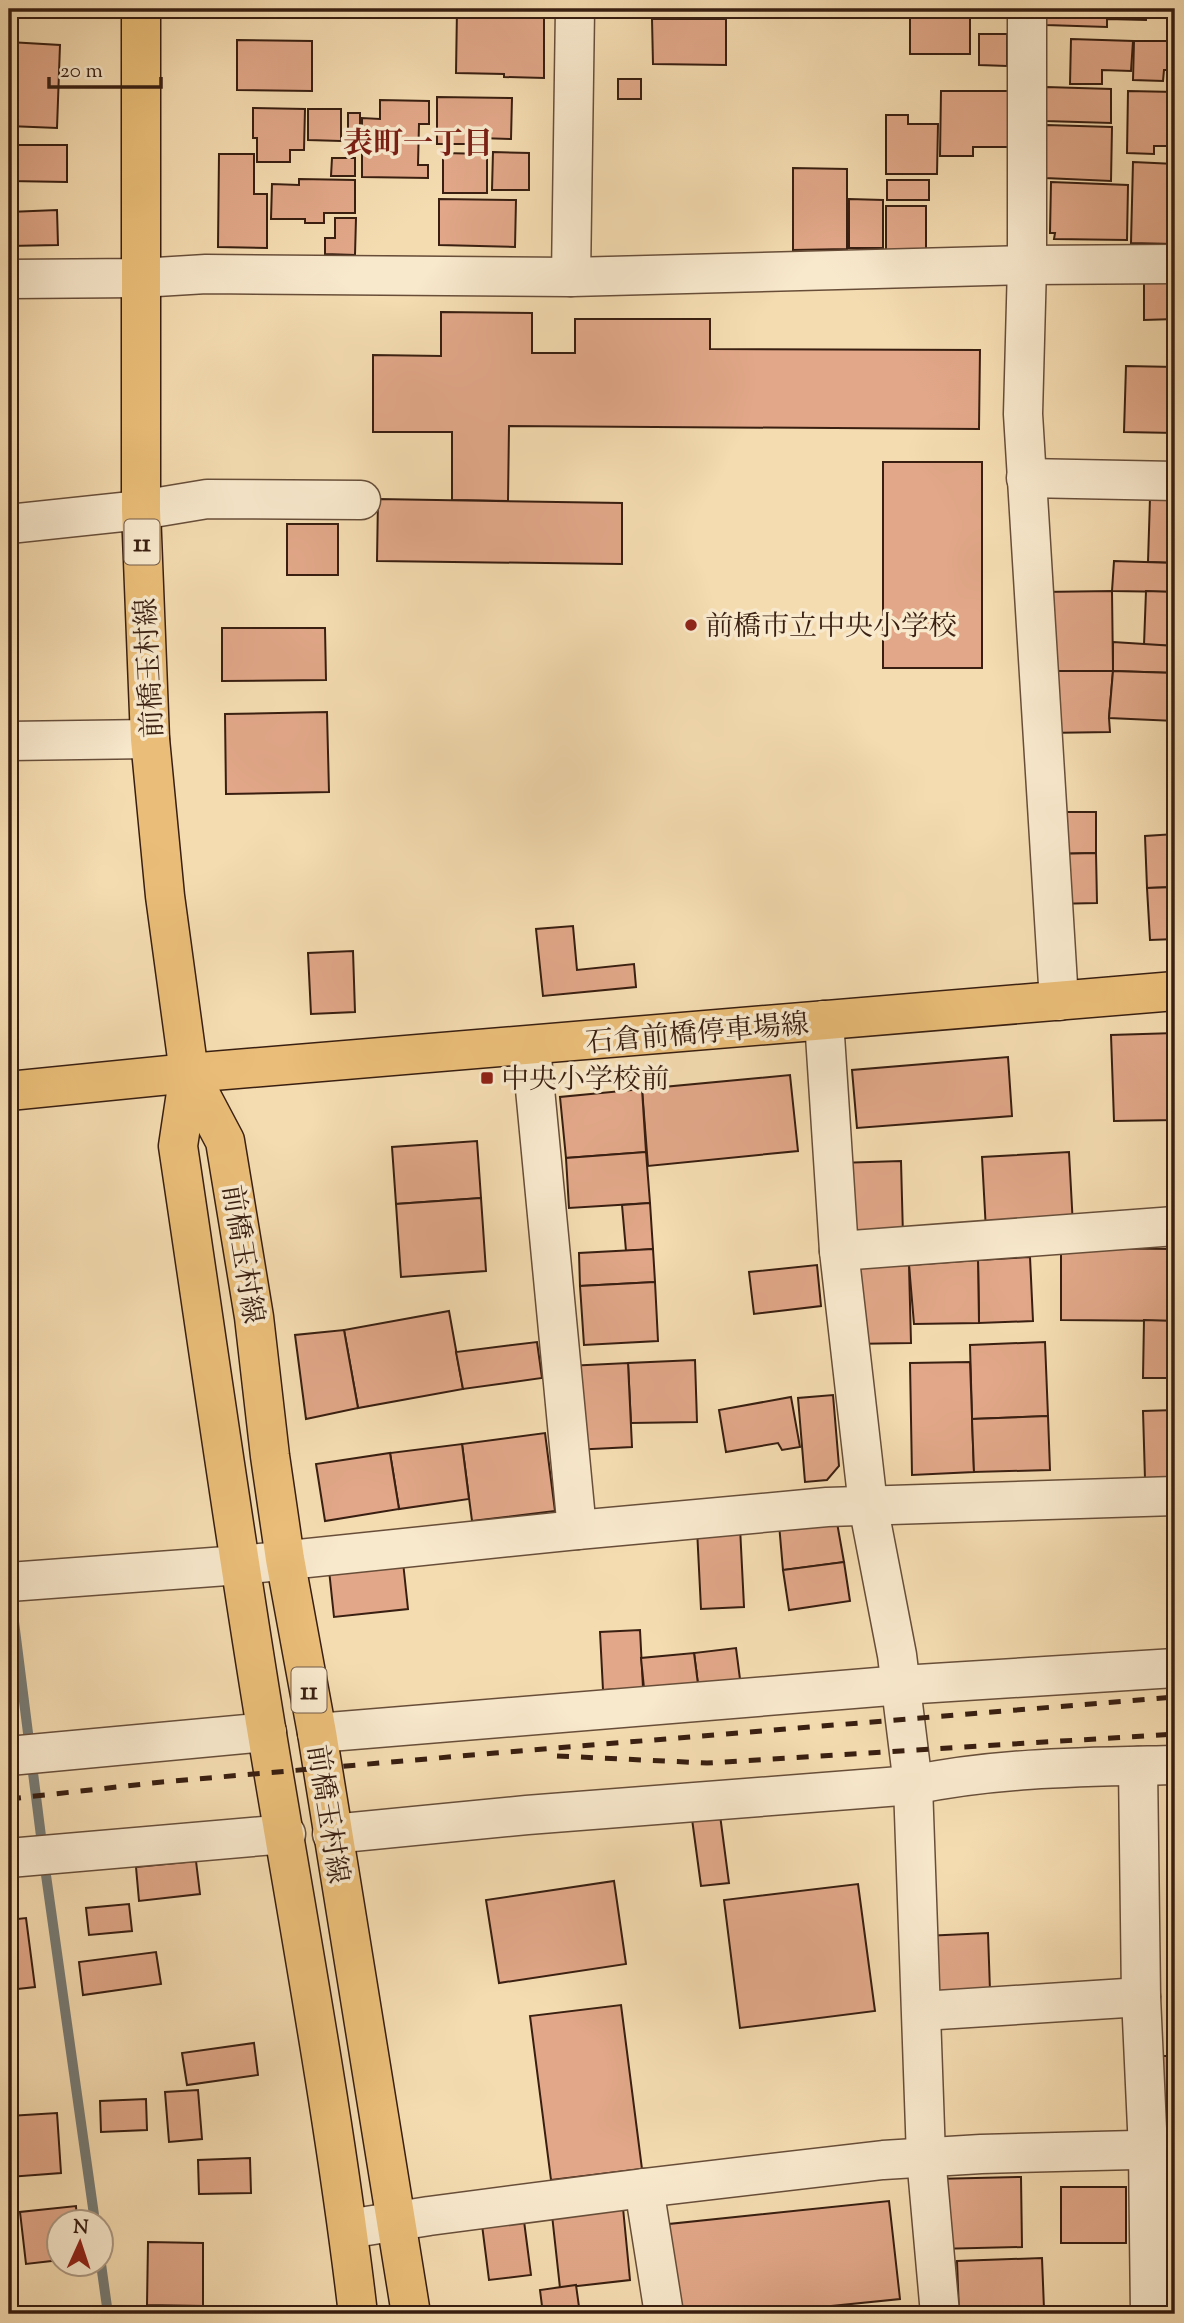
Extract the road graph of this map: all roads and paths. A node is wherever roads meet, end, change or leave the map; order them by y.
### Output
1 (141, 9) edge
2 (575, 9) edge
3 (1027, 9) edge
4 (1175, 264) edge
5 (1027, 265) junction
6 (572, 277) junction
7 (140, 278) junction
8 (9, 279) edge
9 (1026, 478) junction
10 (1175, 481) edge
11 (361, 500) dead end
12 (141, 510) junction
13 (9, 524) edge
14 (150, 739) junction
15 (9, 741) edge
16 (1175, 991) edge
17 (1059, 1001) junction
18 (824, 1020) junction
19 (531, 1046) junction
20 (189, 1073) junction
21 (9, 1091) edge
22 (1175, 1226) edge
23 (839, 1251) junction
24 (1175, 1496) edge
25 (868, 1505) junction
26 (577, 1530) junction
27 (285, 1559) junction
28 (240, 1565) junction
29 (18, 1581) edge
30 (1175, 1668) edge
31 (902, 1685) junction
32 (267, 1732) junction
33 (317, 1733) junction
34 (23, 1754) edge
35 (1157, 1765) edge
36 (913, 1785) junction
37 (332, 1833) junction
38 (286, 1834) junction
39 (32, 1856) edge
40 (1141, 1997) junction
41 (922, 2011) junction
42 (1162, 2150) edge
43 (926, 2157) junction
44 (644, 2188) junction
45 (396, 2222) junction
46 (348, 2229) junction
47 (358, 2314) edge
48 (411, 2314) edge
49 (664, 2314) edge
50 (940, 2314) edge
51 (1150, 2314) edge

1 - 7 main road, 前橋玉村線 / 11
2 - 6 street
3 - 5 street
4 - 5 street
5 - 6 street
5 - 9 street
6 - 7 street
7 - 8 street
7 - 12 main road, 前橋玉村線 / 11
9 - 10 street
9 - 17 street
11 - 12 street
12 - 13 street
12 - 14 main road, 前橋玉村線 / 11
14 - 15 street
14 - 20 main road, 前橋玉村線 / 11
16 - 17 main road, 石倉前橋停車場線
17 - 18 main road, 石倉前橋停車場線
18 - 19 main road, 石倉前橋停車場線
18 - 23 street
19 - 20 main road, 石倉前橋停車場線
19 - 26 street
20 - 21 main road, 石倉前橋停車場線
20 - 27 main road, 前橋玉村線 / 11
20 - 28 main road, 前橋玉村線 / 11
22 - 23 street
23 - 25 street
24 - 25 street
25 - 26 street
25 - 31 street
26 - 27 street
27 - 28 street
27 - 33 main road, 前橋玉村線 / 11
28 - 29 street
28 - 32 main road, 前橋玉村線 / 11
30 - 31 street
31 - 33 street
31 - 36 street
32 - 34 street
32 - 38 main road, 前橋玉村線 / 11
33 - 37 main road, 前橋玉村線 / 11
35 - 36 street
35 - 40 street
36 - 37 street
36 - 41 street
37 - 45 main road, 前橋玉村線 / 11
38 - 39 street
38 - 46 main road, 前橋玉村線 / 11
40 - 41 street
40 - 42 street
41 - 43 street
42 - 43 street
42 - 51 street
43 - 44 street
43 - 50 street
44 - 45 street
44 - 49 street
45 - 46 street
45 - 48 main road, 前橋玉村線 / 11
46 - 47 main road, 前橋玉村線 / 11

